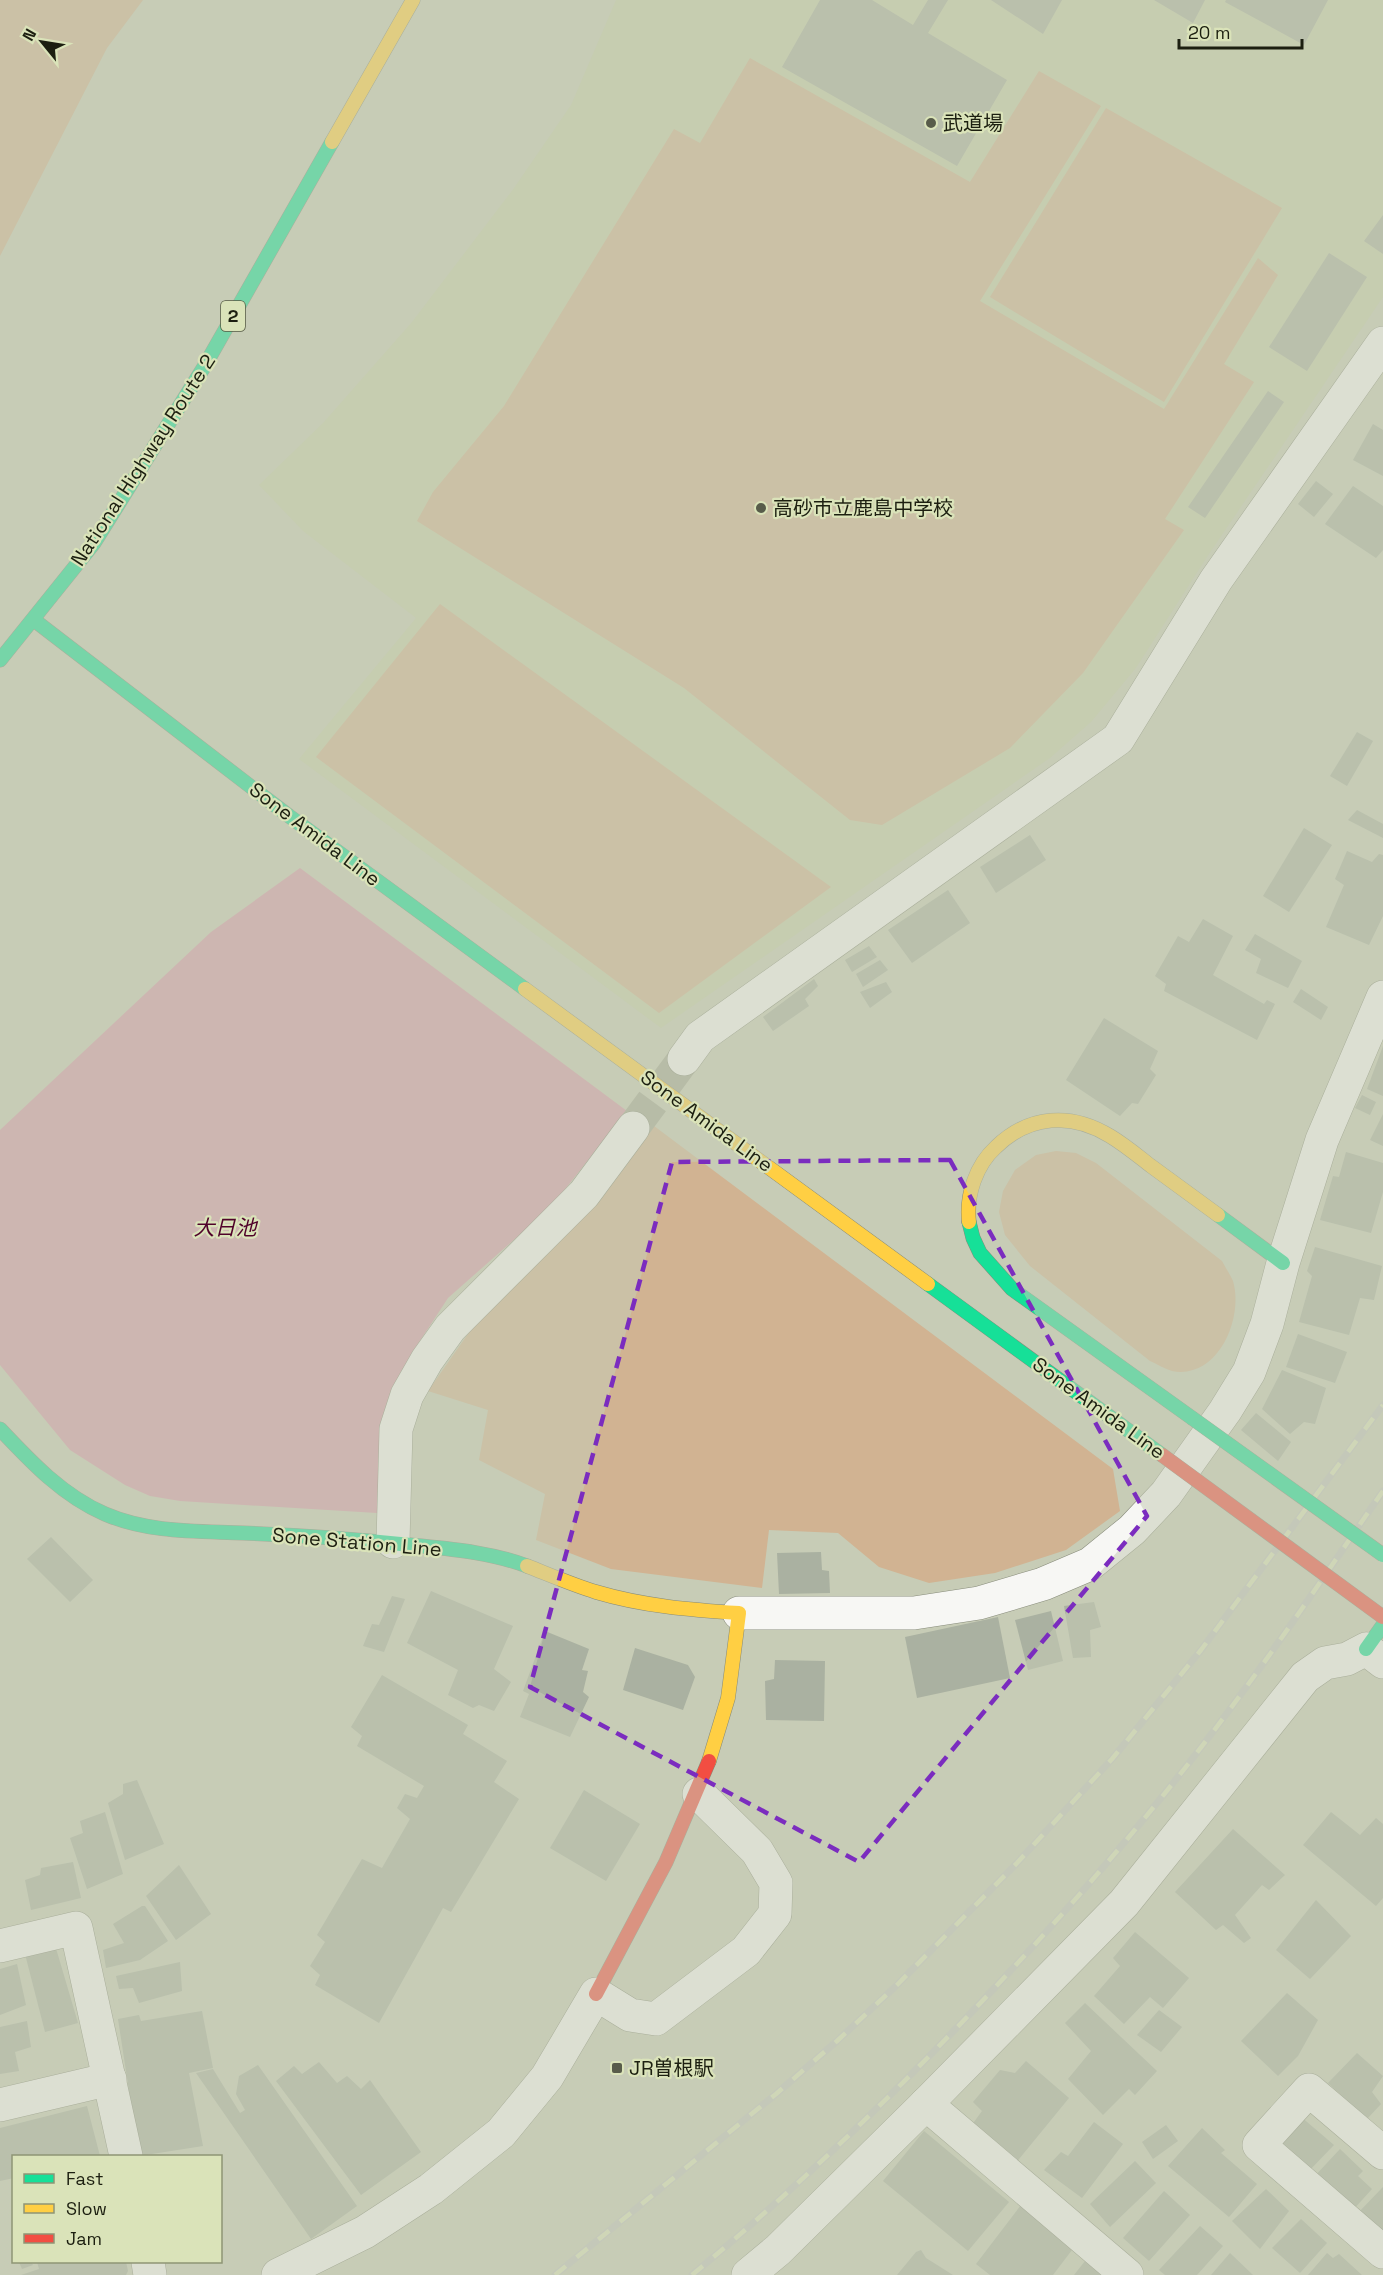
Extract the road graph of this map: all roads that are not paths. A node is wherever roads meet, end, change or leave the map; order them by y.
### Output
1 (413, 0) edge
2 (1383, 343) edge
3 (34, 620) junction
4 (0, 660) edge
5 (1383, 997) edge
6 (684, 1059) tunnel mouth
7 (633, 1128) tunnel mouth
8 (1283, 1263) junction
9 (0, 1429) edge
10 (393, 1542) junction
11 (1383, 1555) edge
12 (739, 1613) junction
13 (1383, 1617) edge
14 (1377, 1645) edge
15 (699, 1794) junction
16 (0, 1946) edge
17 (596, 1994) junction
18 (110, 2079) junction
19 (926, 2104) junction
20 (0, 2105) edge
21 (1383, 2153) edge
22 (126, 2155) edge
23 (1383, 2252) edge
24 (278, 2275) edge
25 (748, 2275) edge
26 (1127, 2275) edge

1 - 3 main road, National Highway Route 2 / 2
2 - 6 street
3 - 4 main road, National Highway Route 2 / 2
3 - 13 main road, Sone Amida Line, bridge
5 - 8 street
7 - 10 street
8 - 11 main road, bridge
8 - 12 street
9 - 10 main road, Sone Station Line
10 - 12 main road, Sone Station Line
12 - 15 main road
14 - 19 street
15 - 17 main road
15 - 17 street
16 - 18 street
17 - 24 street
18 - 20 street
18 - 22 street
19 - 25 street
19 - 26 street
21 - 23 street

